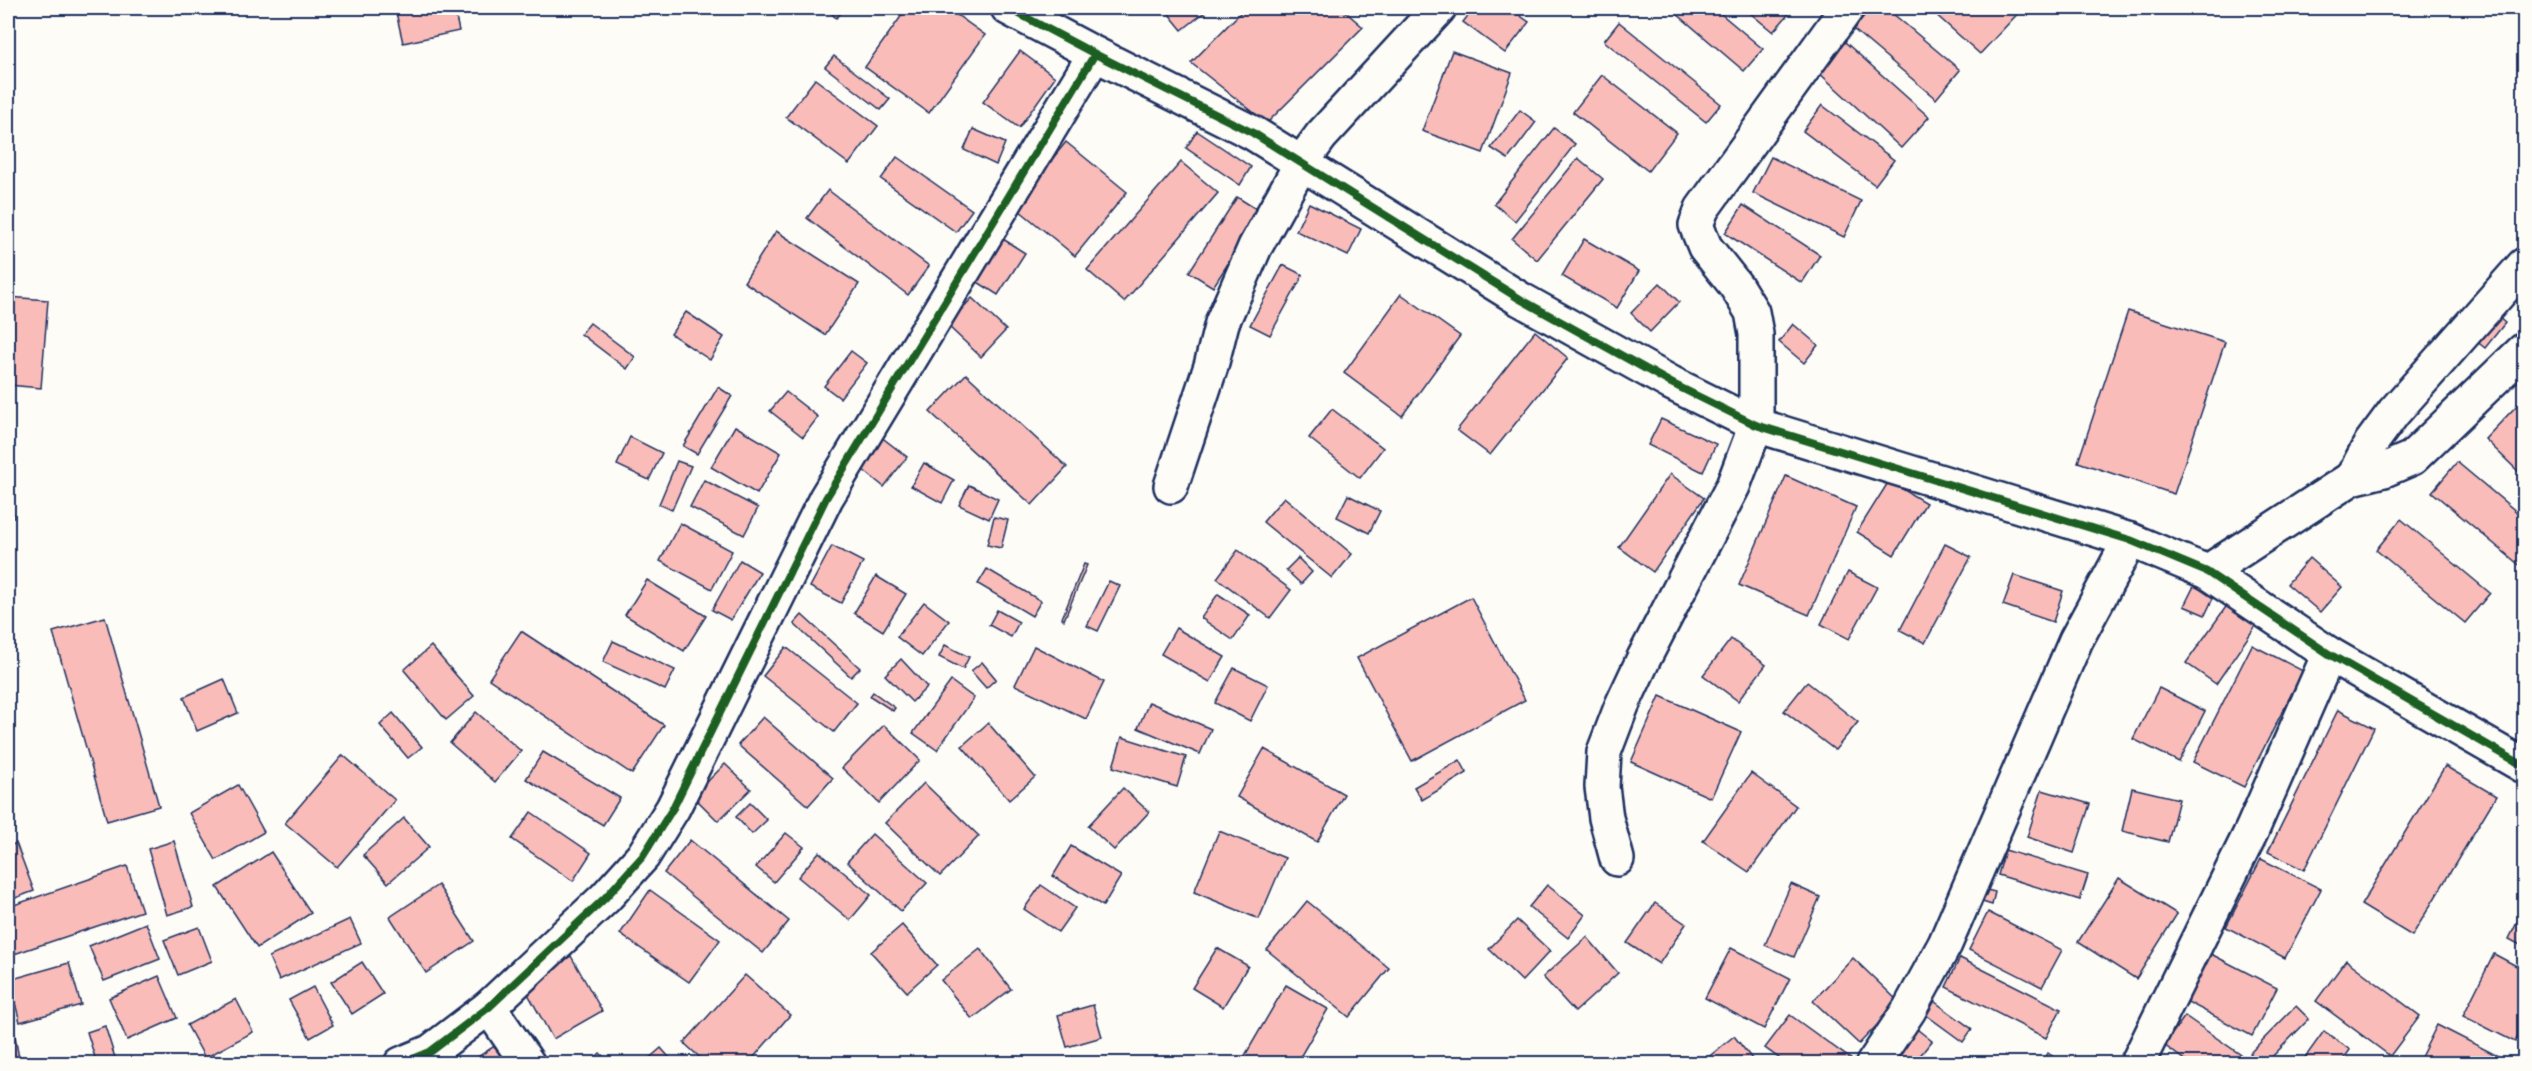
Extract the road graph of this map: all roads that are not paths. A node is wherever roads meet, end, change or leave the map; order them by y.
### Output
1 (1011, 8) edge
2 (1439, 8) edge
3 (1847, 8) edge
4 (1095, 54) junction
5 (1302, 162) junction
6 (2520, 278) edge
7 (2524, 350) edge
8 (1756, 425) junction
9 (2352, 477) junction
10 (1171, 486) dead end
11 (2130, 540) junction
12 (2207, 572) junction
13 (2329, 654) junction
14 (2524, 766) edge
15 (1617, 859) dead end
16 (489, 1007) junction
17 (400, 1064) edge
18 (528, 1064) edge
19 (1873, 1064) edge
20 (2136, 1064) edge

1 - 4 street
2 - 5 street
3 - 8 street
4 - 5 street
4 - 16 street
5 - 8 street
5 - 10 street
6 - 9 street
7 - 9 street
8 - 11 street
8 - 15 street
9 - 12 street
11 - 12 street
11 - 19 street
12 - 13 street
13 - 14 street
13 - 20 street
16 - 17 street
16 - 18 street

